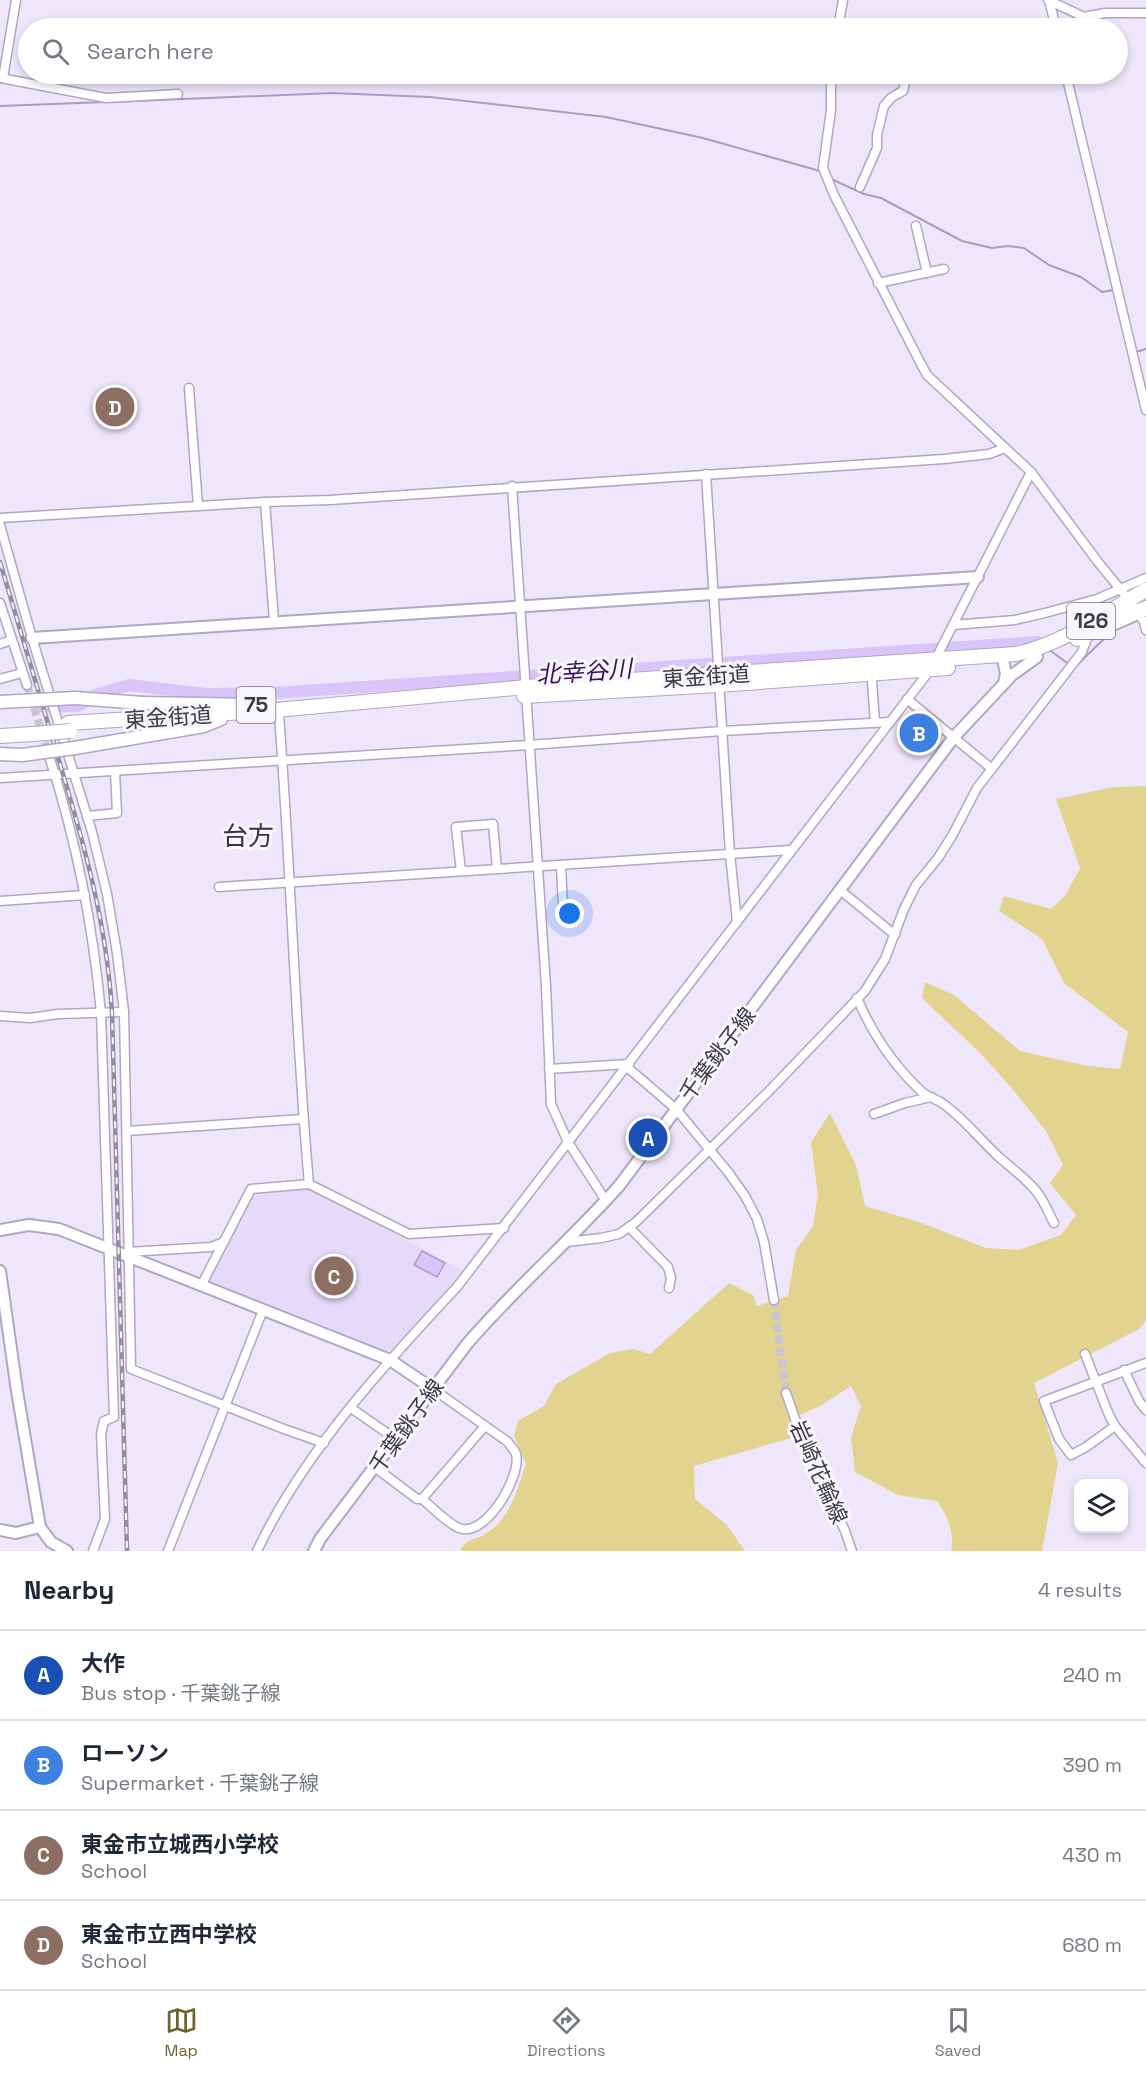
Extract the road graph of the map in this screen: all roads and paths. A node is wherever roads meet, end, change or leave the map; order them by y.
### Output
1 (16, 0) edge
2 (843, 0) edge
3 (1049, 0) edge
4 (1146, 13) edge
5 (840, 18) edge
6 (1054, 18) edge
7 (1, 78) edge
8 (18, 81) edge
9 (32, 84) edge
10 (831, 84) edge
11 (905, 84) edge
12 (1068, 84) edge
13 (177, 94) dead end
14 (860, 187) dead end
15 (916, 226) dead end
16 (944, 269) dead end
17 (927, 273) junction
18 (878, 283) junction
19 (189, 388) dead end
20 (1146, 410) edge
21 (1005, 448) junction
22 (1031, 472) junction
23 (706, 474) junction
24 (512, 486) junction
25 (265, 502) junction
26 (198, 506) junction
27 (0, 518) edge
28 (0, 525) edge
29 (978, 577) junction
30 (1146, 578) edge
31 (1120, 588) junction
32 (1146, 590) edge
33 (713, 593) junction
34 (1129, 600) junction
35 (0, 603) edge
36 (520, 605) junction
37 (1141, 610) edge
38 (274, 621) junction
39 (953, 625) junction
40 (1146, 630) edge
41 (1089, 632) junction
42 (32, 638) junction
43 (11, 640) junction
44 (0, 644) edge
45 (1037, 657) junction
46 (1003, 659) junction
47 (933, 665) junction
48 (22, 673) junction
49 (0, 679) edge
50 (719, 680) junction
51 (872, 681) dead end
52 (1004, 684) junction
53 (27, 685) tunnel mouth
54 (526, 692) junction
55 (907, 699) junction
56 (0, 702) edge
57 (369, 702) junction
58 (279, 715) junction
59 (221, 719) junction
60 (890, 722) junction
61 (875, 723) junction
62 (0, 727) edge
63 (69, 727) junction
64 (33, 729) junction
65 (722, 731) junction
66 (0, 736) edge
67 (954, 737) junction
68 (529, 745) junction
69 (0, 754) edge
70 (48, 756) tunnel mouth
71 (282, 761) junction
72 (992, 769) junction
73 (115, 771) junction
74 (54, 774) junction
75 (75, 774) junction
76 (0, 778) edge
77 (87, 816) junction
78 (791, 850) junction
79 (730, 854) junction
80 (561, 865) junction
81 (537, 866) junction
82 (497, 869) junction
83 (461, 871) junction
84 (290, 882) junction
85 (219, 887) dead end
86 (840, 890) junction
87 (85, 895) junction
88 (0, 901) edge
89 (563, 908) dead end
90 (737, 921) junction
91 (895, 935) junction
92 (857, 998) junction
93 (124, 1012) junction
94 (101, 1013) junction
95 (0, 1016) edge
96 (628, 1065) junction
97 (549, 1069) junction
98 (931, 1097) junction
99 (676, 1109) junction
100 (874, 1114) dead end
101 (303, 1119) junction
102 (127, 1131) junction
103 (568, 1142) junction
104 (709, 1149) junction
105 (309, 1184) junction
106 (606, 1201) junction
107 (1054, 1223) dead end
108 (629, 1227) junction
109 (504, 1228) junction
110 (0, 1230) edge
111 (224, 1242) junction
112 (567, 1242) junction
113 (108, 1249) junction
114 (128, 1254) junction
115 (1, 1279) edge
116 (201, 1286) junction
117 (669, 1288) dead end
118 (774, 1300) tunnel mouth
119 (263, 1310) junction
120 (1085, 1354) dead end
121 (390, 1360) junction
122 (1146, 1363) edge
123 (1124, 1370) junction
124 (1094, 1381) junction
125 (433, 1389) junction
126 (786, 1393) tunnel mouth
127 (1142, 1399) edge
128 (226, 1406) junction
129 (351, 1408) junction
130 (1146, 1410) edge
131 (485, 1426) junction
132 (1115, 1426) junction
133 (397, 1440) junction
134 (324, 1443) junction
135 (1146, 1462) edge
136 (376, 1468) junction
137 (422, 1499) junction
138 (40, 1527) junction
139 (0, 1530) edge
140 (68, 1551) edge
141 (93, 1551) edge
142 (168, 1551) edge
143 (257, 1551) edge
144 (314, 1551) edge
145 (852, 1551) edge

1 - 7 street
2 - 5 street
3 - 4 street
3 - 6 street
7 - 8 street
9 - 13 street
10 - 18 street
11 - 14 street
12 - 20 street
15 - 17 street
16 - 17 street
17 - 18 street
18 - 21 street
19 - 26 street
21 - 22 street
21 - 23 street
22 - 29 street
22 - 31 street
23 - 24 street
23 - 33 street
24 - 25 street
24 - 36 street
25 - 26 street
25 - 38 street
26 - 27 street
28 - 42 street
29 - 33 street
29 - 39 street
30 - 31 street
31 - 34 street
31 - 39 street
32 - 34 highway, 東金街道 / 126
33 - 36 street
33 - 50 street
34 - 37 street
34 - 46 highway, 東金街道 / 126
35 - 43 street
36 - 38 street
36 - 54 street
37 - 40 street
37 - 41 highway, 東金街道 / 126
38 - 42 street
39 - 47 street
41 - 45 highway, 東金街道 / 126
41 - 72 street
42 - 75 street
43 - 44 street
43 - 48 street
45 - 46 highway, 東金街道 / 126
45 - 52 street, 千葉銚子線
46 - 47 highway, 東金街道 / 126
46 - 52 street
47 - 50 highway, 東金街道 / 126
47 - 55 street
48 - 49 street
48 - 53 street
50 - 54 highway, 東金街道 / 126
50 - 65 street
51 - 61 street
52 - 67 street, 千葉銚子線
54 - 57 highway, 東金街道 / 126
54 - 58 highway, 東金街道 / 126
54 - 68 street
55 - 60 street
55 - 67 street
56 - 57 main road, 75, bridge
57 - 63 highway, 東金街道 / 126
58 - 59 highway, 東金街道 / 126
58 - 71 street
59 - 63 highway, 東金街道 / 126
59 - 69 main road, 75, bridge
60 - 61 street
60 - 78 street
61 - 65 street
62 - 64 highway, 東金街道 / 126
63 - 64 highway, 東金街道 / 126, bridge
64 - 66 highway, 東金街道 / 126
65 - 68 street
65 - 79 street
67 - 72 street
67 - 86 street, 千葉銚子線
68 - 71 street
68 - 81 street
70 - 74 street
71 - 73 street
71 - 84 street
72 - 91 street
73 - 75 street
73 - 77 street
74 - 75 street
74 - 76 street
74 - 87 street
75 - 77 street
77 - 93 street
78 - 79 street
78 - 90 street
79 - 80 street
79 - 90 street
80 - 81 street
80 - 89 street
81 - 82 street
81 - 97 street
82 - 83 street
82 - 83 street
83 - 84 street
84 - 85 street
84 - 101 street
86 - 91 street
86 - 99 street, 千葉銚子線
87 - 88 street
87 - 94 street
90 - 96 street
91 - 92 street
92 - 98 street
92 - 104 street
93 - 94 street
93 - 102 street
94 - 95 street
94 - 113 street
96 - 97 street
96 - 99 street
96 - 103 street
97 - 103 street
98 - 100 street
98 - 107 street
99 - 104 street
99 - 106 street, 千葉銚子線
101 - 102 street
101 - 105 street
102 - 114 street
103 - 106 street
103 - 109 street
104 - 108 street
104 - 118 street
105 - 109 street
105 - 111 street
106 - 112 street, 千葉銚子線
108 - 112 street
108 - 117 street
109 - 121 street
110 - 113 street
111 - 114 street
111 - 116 street
112 - 125 street, 千葉銚子線
113 - 114 street
113 - 141 street
114 - 116 street
114 - 128 street
115 - 138 street
116 - 119 street
119 - 121 street
119 - 128 street
120 - 124 street
121 - 125 street
121 - 129 street
122 - 123 street
123 - 124 street
123 - 127 street
124 - 132 street
124 - 132 street
125 - 131 street
125 - 133 street, 千葉銚子線
126 - 145 street, 岩崎花輪線
127 - 130 street
128 - 134 street
128 - 142 street
129 - 133 street
129 - 134 street
131 - 137 street
131 - 137 street
132 - 135 street
133 - 136 street, 千葉銚子線
134 - 143 street
136 - 137 street
136 - 144 street, 千葉銚子線
138 - 139 street
138 - 140 street

